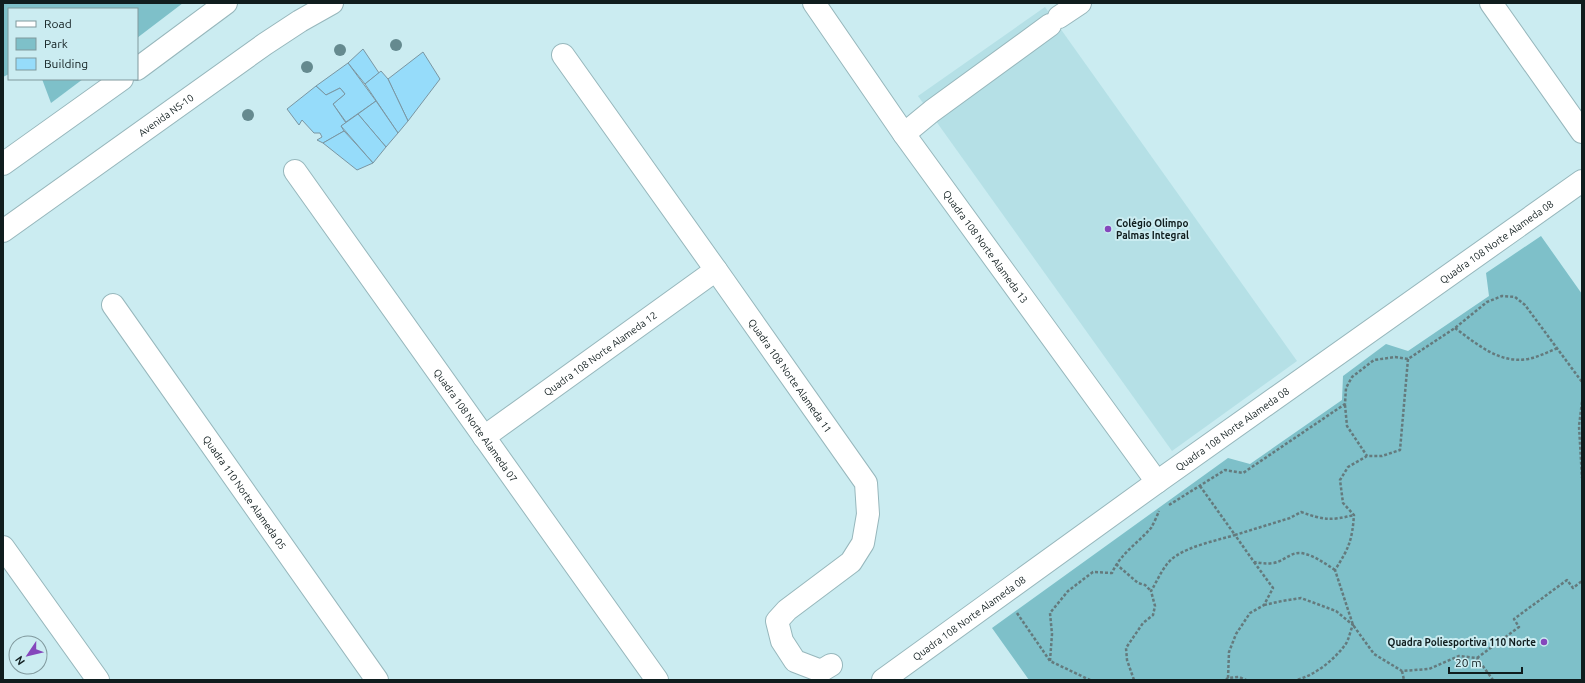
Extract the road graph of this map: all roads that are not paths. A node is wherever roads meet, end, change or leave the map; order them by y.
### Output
1 (226, 3) edge
2 (332, 3) edge
3 (1080, 3) edge
4 (1491, 3) edge
5 (814, 5) edge
6 (563, 55) dead end
7 (138, 68) edge
8 (121, 80) edge
9 (1582, 132) edge
10 (904, 134) junction
11 (3, 164) edge
12 (295, 171) dead end
13 (1582, 181) edge
14 (3, 231) edge
15 (716, 270) junction
16 (113, 305) dead end
17 (484, 437) junction
18 (1157, 482) junction
19 (3, 547) edge
20 (831, 665) dead end
21 (98, 680) edge
22 (377, 680) edge
23 (657, 680) edge
24 (883, 680) edge

1 - 7 street
2 - 14 street, Avenida NS-10
3 - 10 street
4 - 9 street
5 - 10 street, Quadra 108 Norte Alameda 13
6 - 15 street, Quadra 108 Norte Alameda 11
8 - 11 street
10 - 18 street, Quadra 108 Norte Alameda 13
12 - 17 street, Quadra 108 Norte Alameda 07
13 - 18 street, Quadra 108 Norte Alameda 08
15 - 17 street, Quadra 108 Norte Alameda 12
15 - 20 street, Quadra 108 Norte Alameda 11
16 - 22 street, Quadra 110 Norte Alameda 05
17 - 23 street, Quadra 108 Norte Alameda 07
18 - 24 street, Quadra 108 Norte Alameda 08
19 - 21 street

